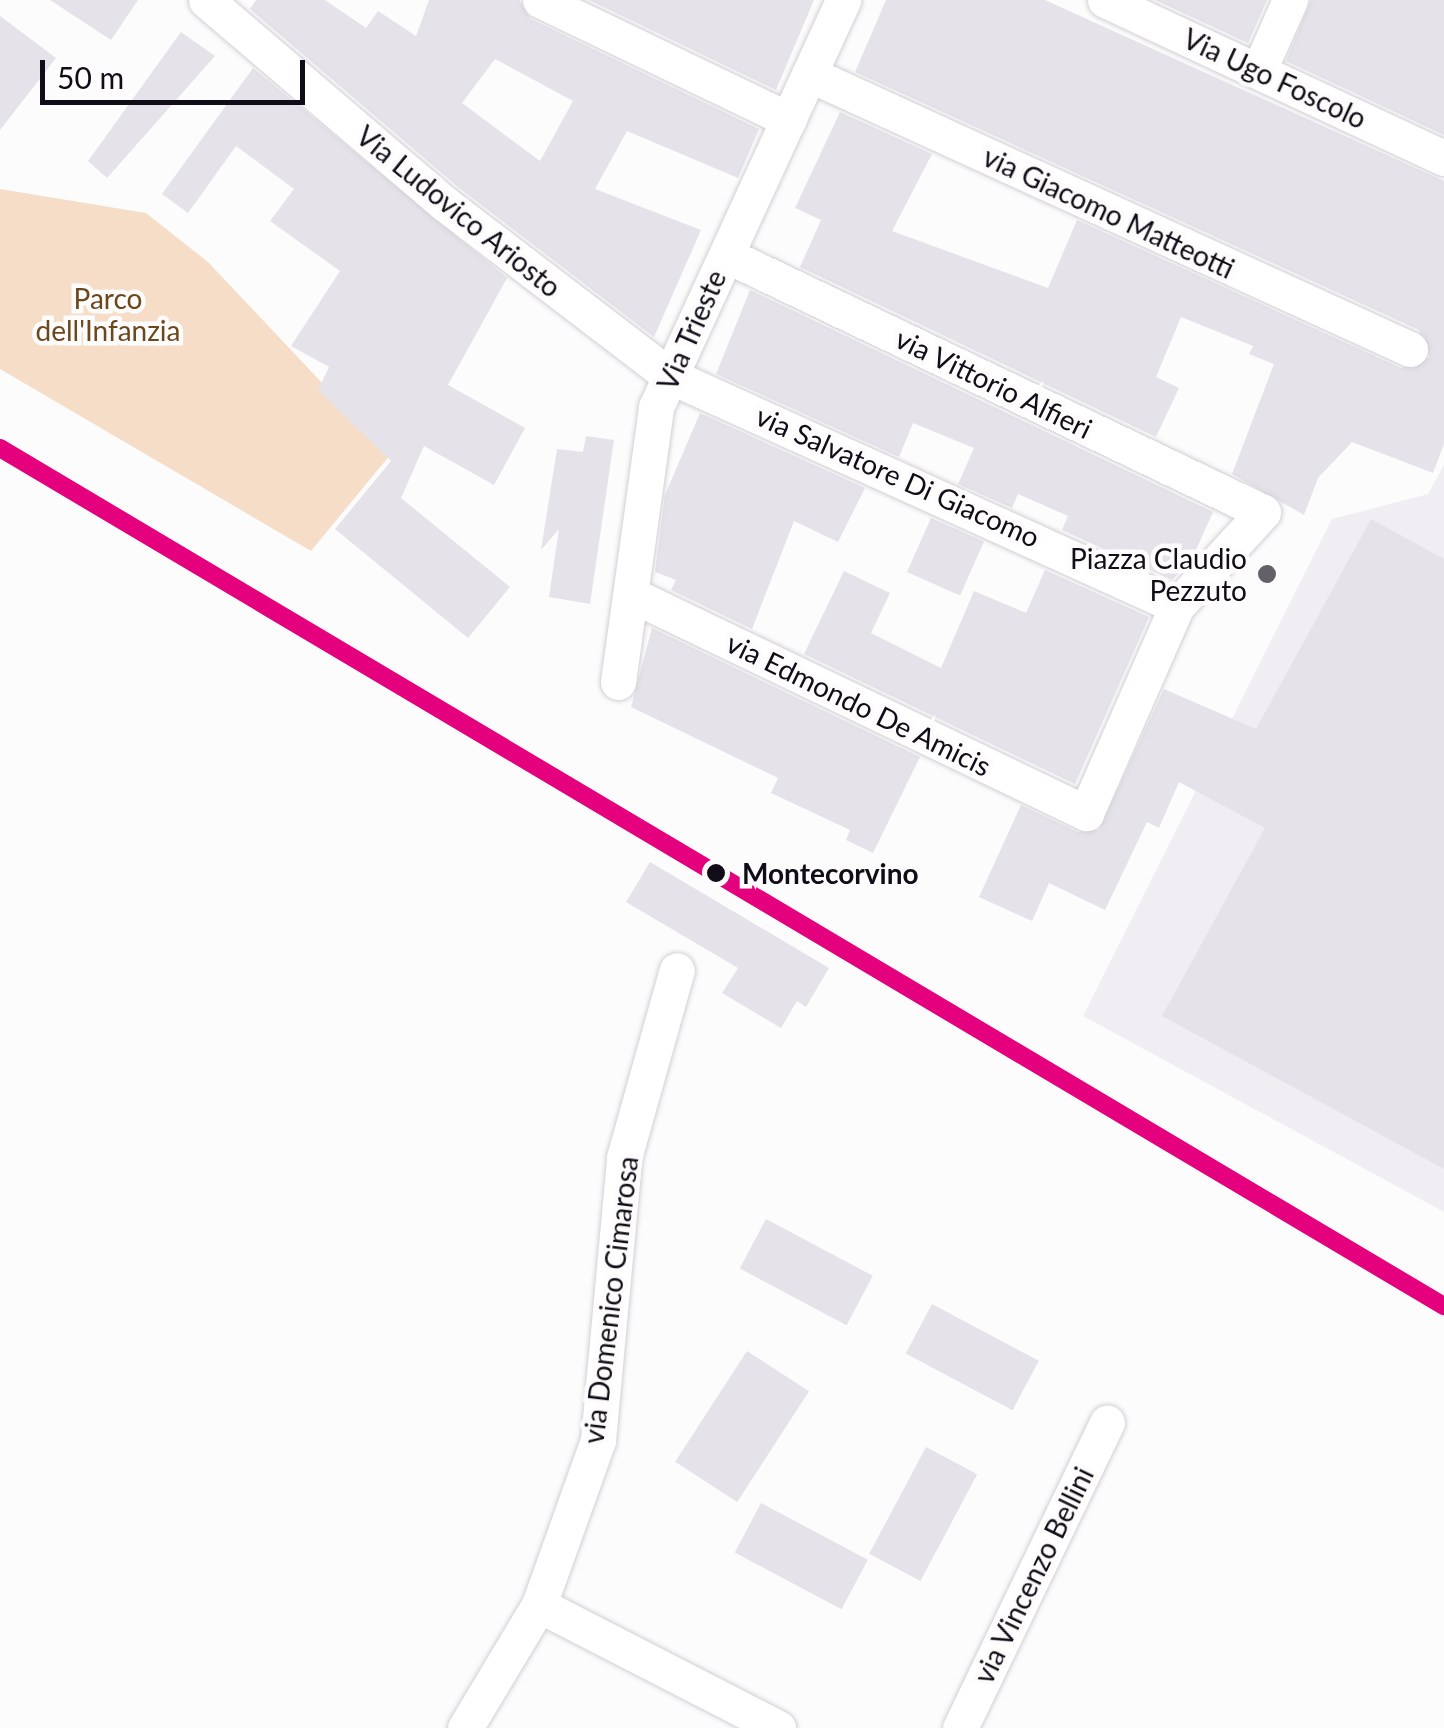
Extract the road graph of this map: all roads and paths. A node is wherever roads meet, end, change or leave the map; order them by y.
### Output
1 (540, 0) edge
2 (843, 0) edge
3 (1105, 0) edge
4 (1290, 0) edge
5 (229, 8) edge
6 (1260, 70) junction
7 (809, 74) junction
8 (789, 120) junction
9 (1444, 158) edge
10 (726, 254) junction
11 (1410, 349) dead end
12 (670, 376) junction
13 (632, 596) junction
14 (1178, 606) junction
15 (618, 682) dead end
16 (678, 970) dead end
17 (1106, 1422) dead end
18 (538, 1605) junction
19 (465, 1728) edge
20 (778, 1728) edge
21 (960, 1728) edge

1 - 8 street
2 - 7 street, Via Trieste
3 - 6 street, Via Ugo Foscolo
4 - 6 street
5 - 12 street, Via Ludovico Ariosto
6 - 9 street, Via Ugo Foscolo
7 - 8 street, Via Trieste
7 - 11 street, via Giacomo Matteotti
8 - 10 street, Via Trieste
10 - 12 street, Via Trieste
10 - 14 street, via Vittorio Alfieri
12 - 13 street, Via Trieste
12 - 14 street, via Salvatore Di Giacomo
13 - 14 street, via Edmondo De Amicis
13 - 15 street, Via Trieste
16 - 18 street, via Domenico Cimarosa
17 - 21 street, via Vincenzo Bellini
18 - 19 street, via Domenico Cimarosa
18 - 20 street

